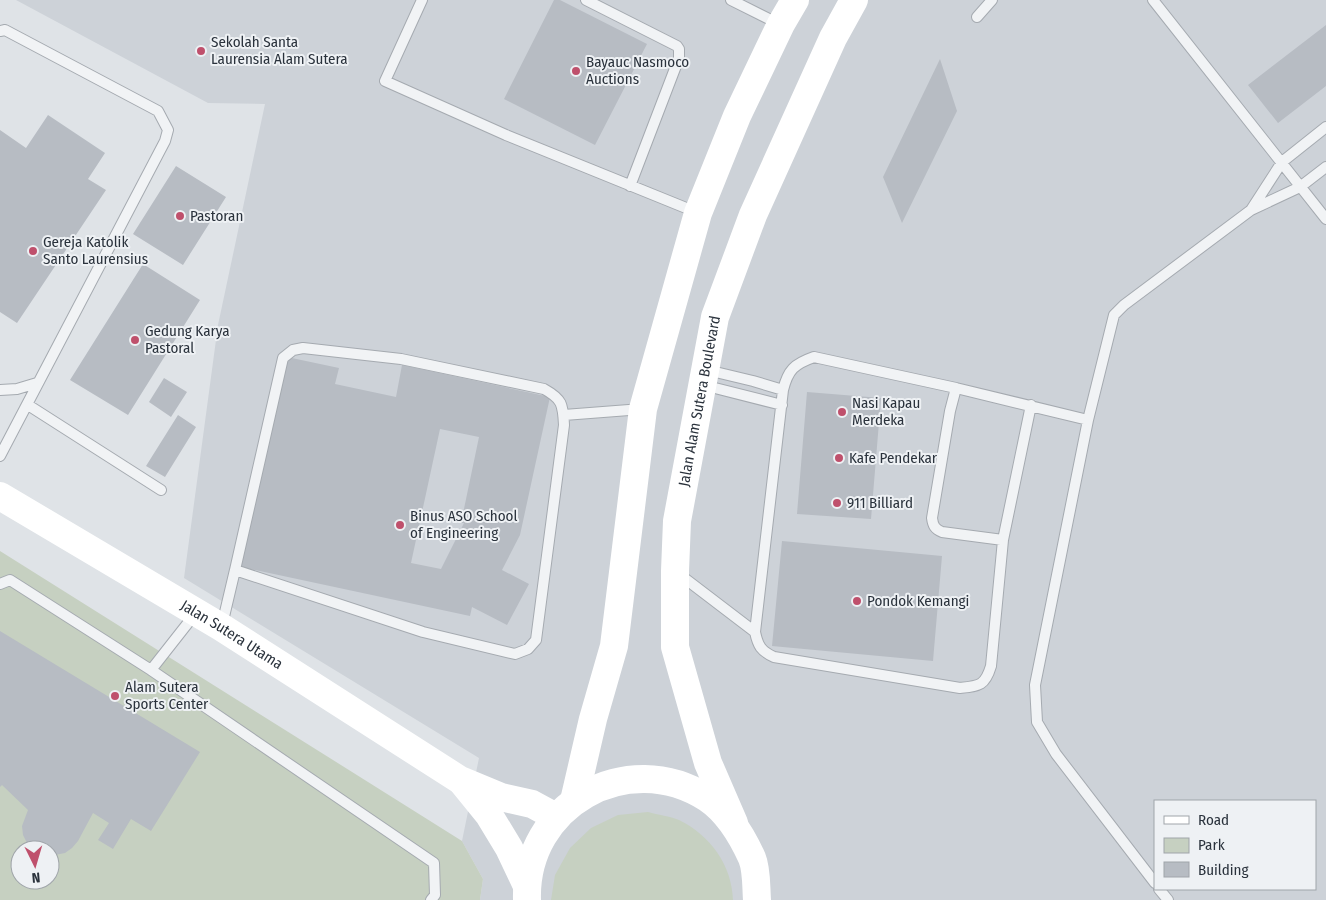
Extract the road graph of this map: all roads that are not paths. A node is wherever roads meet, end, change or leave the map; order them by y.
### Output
1 (422, 0) edge
2 (586, 0) edge
3 (731, 0) edge
4 (795, 0) edge
5 (854, 0) edge
6 (992, 0) edge
7 (1152, 0) edge
8 (977, 17) dead end
9 (781, 24) junction
10 (0, 31) edge
11 (1326, 127) edge
12 (1282, 162) junction
13 (1326, 167) edge
14 (630, 186) junction
15 (1300, 186) junction
16 (1251, 210) junction
17 (698, 213) junction
18 (1326, 219) edge
19 (704, 377) junction
20 (37, 383) junction
21 (956, 388) junction
22 (0, 390) edge
23 (783, 390) junction
24 (28, 405) junction
25 (1031, 405) junction
26 (782, 406) junction
27 (643, 409) junction
28 (564, 415) junction
29 (1088, 420) junction
30 (0, 456) edge
31 (161, 490) dead end
32 (0, 496) edge
33 (1003, 540) junction
34 (235, 570) junction
35 (675, 571) junction
36 (0, 584) edge
37 (196, 612) junction
38 (221, 627) junction
39 (756, 632) junction
40 (151, 670) junction
41 (460, 780) junction
42 (565, 809) junction
43 (734, 823) junction
44 (1154, 882) edge
45 (1160, 890) edge
46 (527, 893) edge
47 (431, 900) edge
48 (757, 900) edge
49 (1168, 900) edge

1 - 14 lane
2 - 14 lane
3 - 9 lane
4 - 9 main road
5 - 19 main road, Jalan Alam Sutera Boulevard
6 - 8 lane
7 - 12 lane
9 - 17 main road
10 - 20 lane
11 - 12 lane
12 - 15 lane
12 - 16 lane
13 - 15 lane
14 - 17 lane
15 - 16 lane
15 - 18 lane
16 - 29 lane
17 - 27 main road
19 - 23 lane
19 - 26 lane
19 - 35 main road, Jalan Alam Sutera Boulevard
20 - 22 lane
20 - 24 lane
21 - 23 lane
21 - 25 lane
21 - 33 lane
23 - 26 lane
24 - 30 lane
24 - 31 lane
25 - 29 lane
25 - 33 lane
26 - 39 lane
27 - 28 lane
27 - 42 main road
28 - 34 lane
28 - 34 lane
29 - 44 lane
32 - 37 main road, Jalan Sutera Utama
33 - 39 lane
34 - 38 lane
35 - 39 lane
35 - 43 main road, Jalan Alam Sutera Boulevard
36 - 40 lane
37 - 38 main road, Jalan Sutera Utama
37 - 40 lane
38 - 41 main road, Jalan Sutera Utama
40 - 47 lane
41 - 42 main road, Jalan Sutera Utama
41 - 46 main road, Jalan Sutera Utama
42 - 43 main road
42 - 46 main road
43 - 48 main road, Jalan Alam Sutera Boulevard
45 - 49 lane

